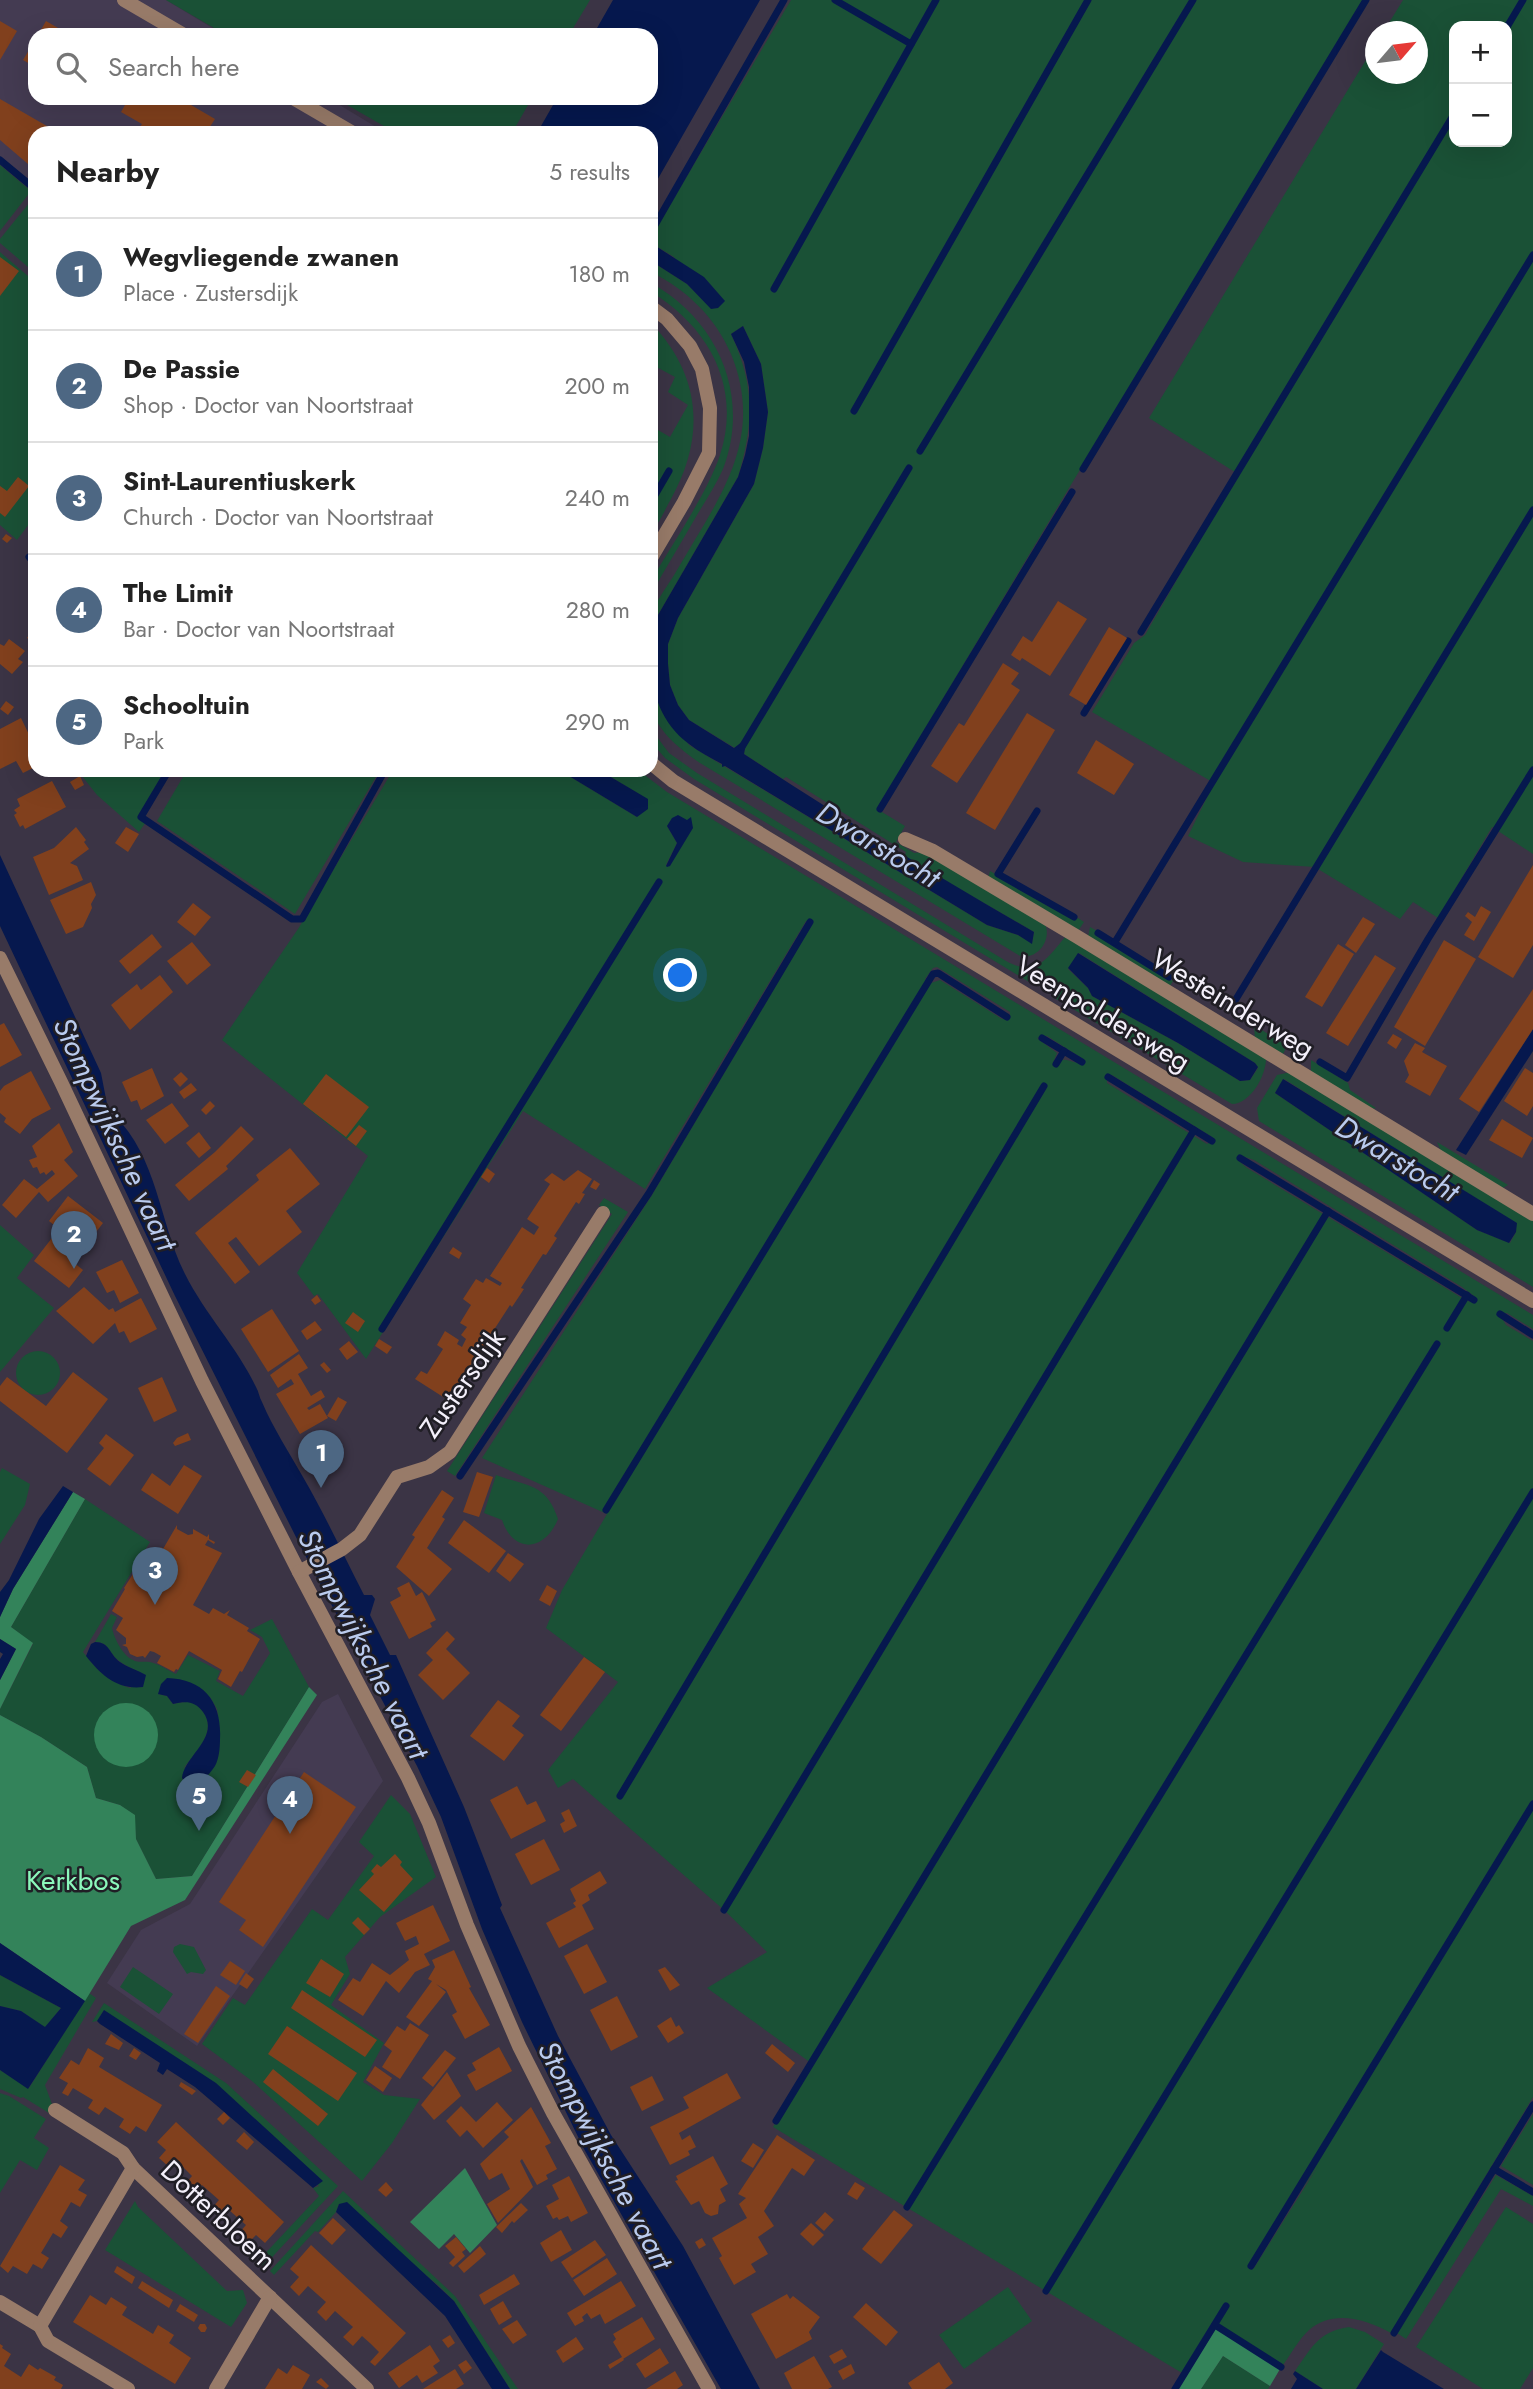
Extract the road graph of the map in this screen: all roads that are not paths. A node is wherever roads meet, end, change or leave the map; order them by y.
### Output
1 (124, 0) edge
2 (172, 28) edge
3 (305, 105) edge
4 (341, 126) edge
5 (658, 312) edge
6 (658, 545) edge
7 (658, 769) edge
8 (905, 839) dead end
9 (0, 958) edge
10 (603, 1213) dead end
11 (1533, 1214) edge
12 (1533, 1301) edge
13 (302, 1570) junction
14 (55, 2110) dead end
15 (133, 2168) junction
16 (270, 2297) junction
17 (0, 2302) edge
18 (40, 2326) junction
19 (128, 2389) edge
20 (216, 2389) edge
21 (367, 2389) edge
22 (709, 2389) edge

1 - 2 street
3 - 4 street
5 - 6 street
7 - 12 street, Veenpoldersweg
8 - 11 street, Westeinderweg
9 - 13 street
10 - 13 street, Zustersdijk
13 - 22 street
14 - 15 street, Dotterbloem
15 - 16 street, Dotterbloem
15 - 18 street, Dotterbloem
16 - 20 street
16 - 21 street, Dotterbloem
17 - 18 street
18 - 19 street

